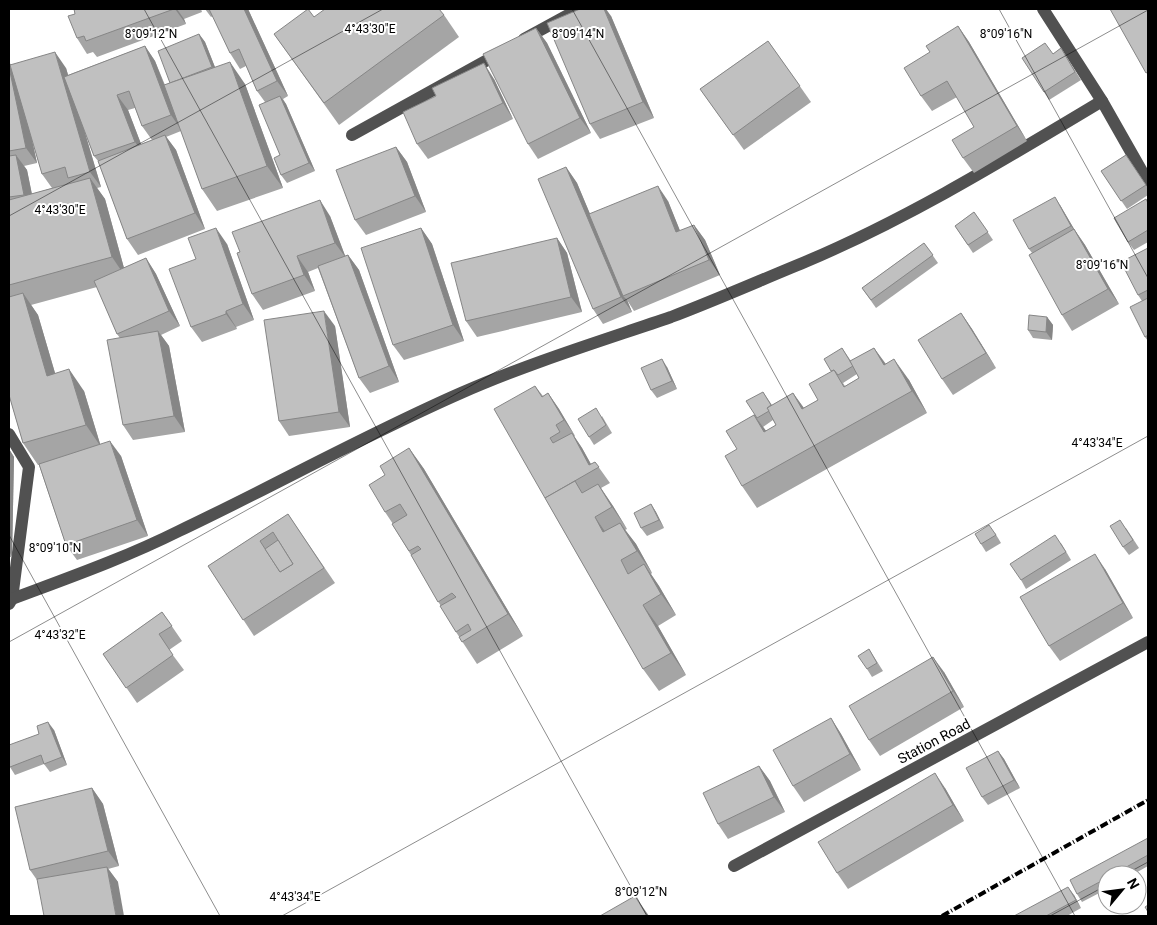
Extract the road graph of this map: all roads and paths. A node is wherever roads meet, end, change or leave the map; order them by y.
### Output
1 (579, 9) edge
2 (1043, 9) edge
3 (1102, 101) junction
4 (352, 135) dead end
5 (1148, 182) edge
6 (9, 434) edge
7 (10, 602) edge
8 (1148, 642) edge
9 (734, 866) dead end

1 - 4 street
2 - 3 street
3 - 5 street
3 - 7 street
6 - 7 street
8 - 9 street, Station Road

